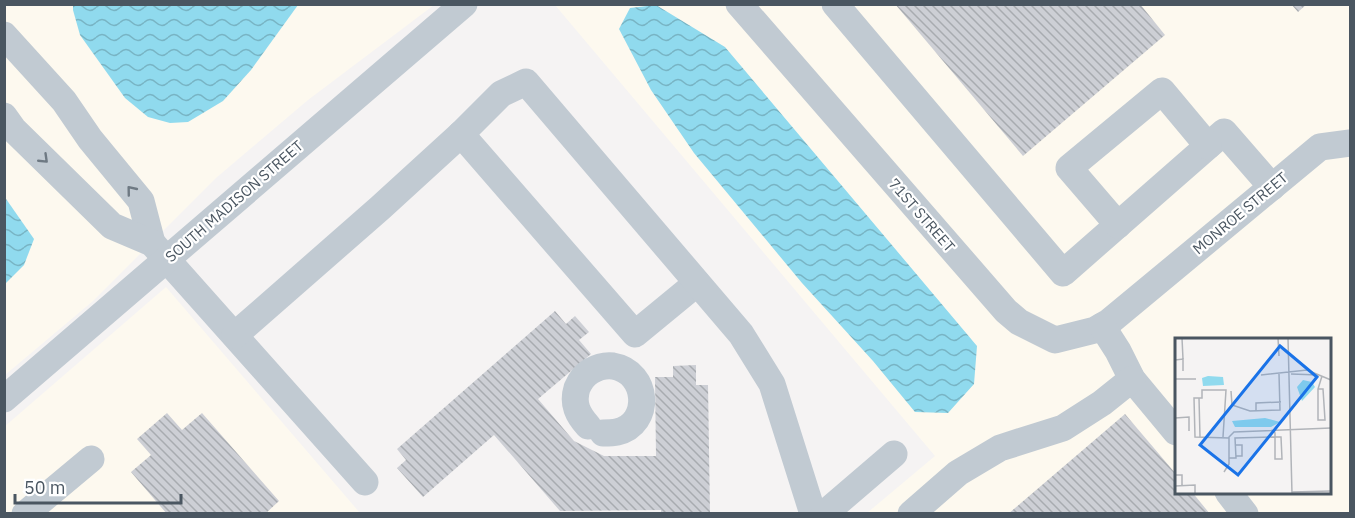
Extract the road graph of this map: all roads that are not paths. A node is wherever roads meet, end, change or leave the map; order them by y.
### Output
1 (464, 4) edge
2 (739, 4) edge
3 (835, 4) edge
4 (4, 35) edge
5 (4, 117) edge
6 (461, 134) junction
7 (1350, 143) edge
8 (1208, 146) junction
9 (1272, 187) junction
10 (1118, 225) junction
11 (159, 251) junction
12 (697, 283) junction
13 (1137, 299) joint
14 (1102, 326) junction
15 (635, 334) junction
16 (235, 335) junction
17 (628, 372) junction
18 (1132, 379) junction
19 (4, 399) edge
20 (1175, 431) edge
21 (894, 454) dead end
22 (91, 459) dead end
23 (364, 482) dead end
24 (1230, 494) edge
25 (25, 513) edge
26 (813, 513) edge
27 (824, 513) edge
28 (910, 513) edge
29 (1245, 513) edge

1 - 11 street, SOUTH MADISON STREET
2 - 14 street, 71ST STREET
3 - 10 street
11 -> 4 street
5 -> 11 street
6 - 12 street
6 - 15 street
6 - 16 street
7 - 9 street, MONROE STREET
8 - 9 street
8 - 10 street
8 - 10 street
9 - 13 street, MONROE STREET
11 - 16 street
11 - 19 street, SOUTH MADISON STREET
12 - 15 street
12 - 26 street
13 - 14 street, 71ST STREET
14 - 18 street
15 - 17 street
16 - 23 street
17 - 17 street
18 - 20 street
18 - 28 street
21 - 27 street
22 - 25 street
24 - 29 street

